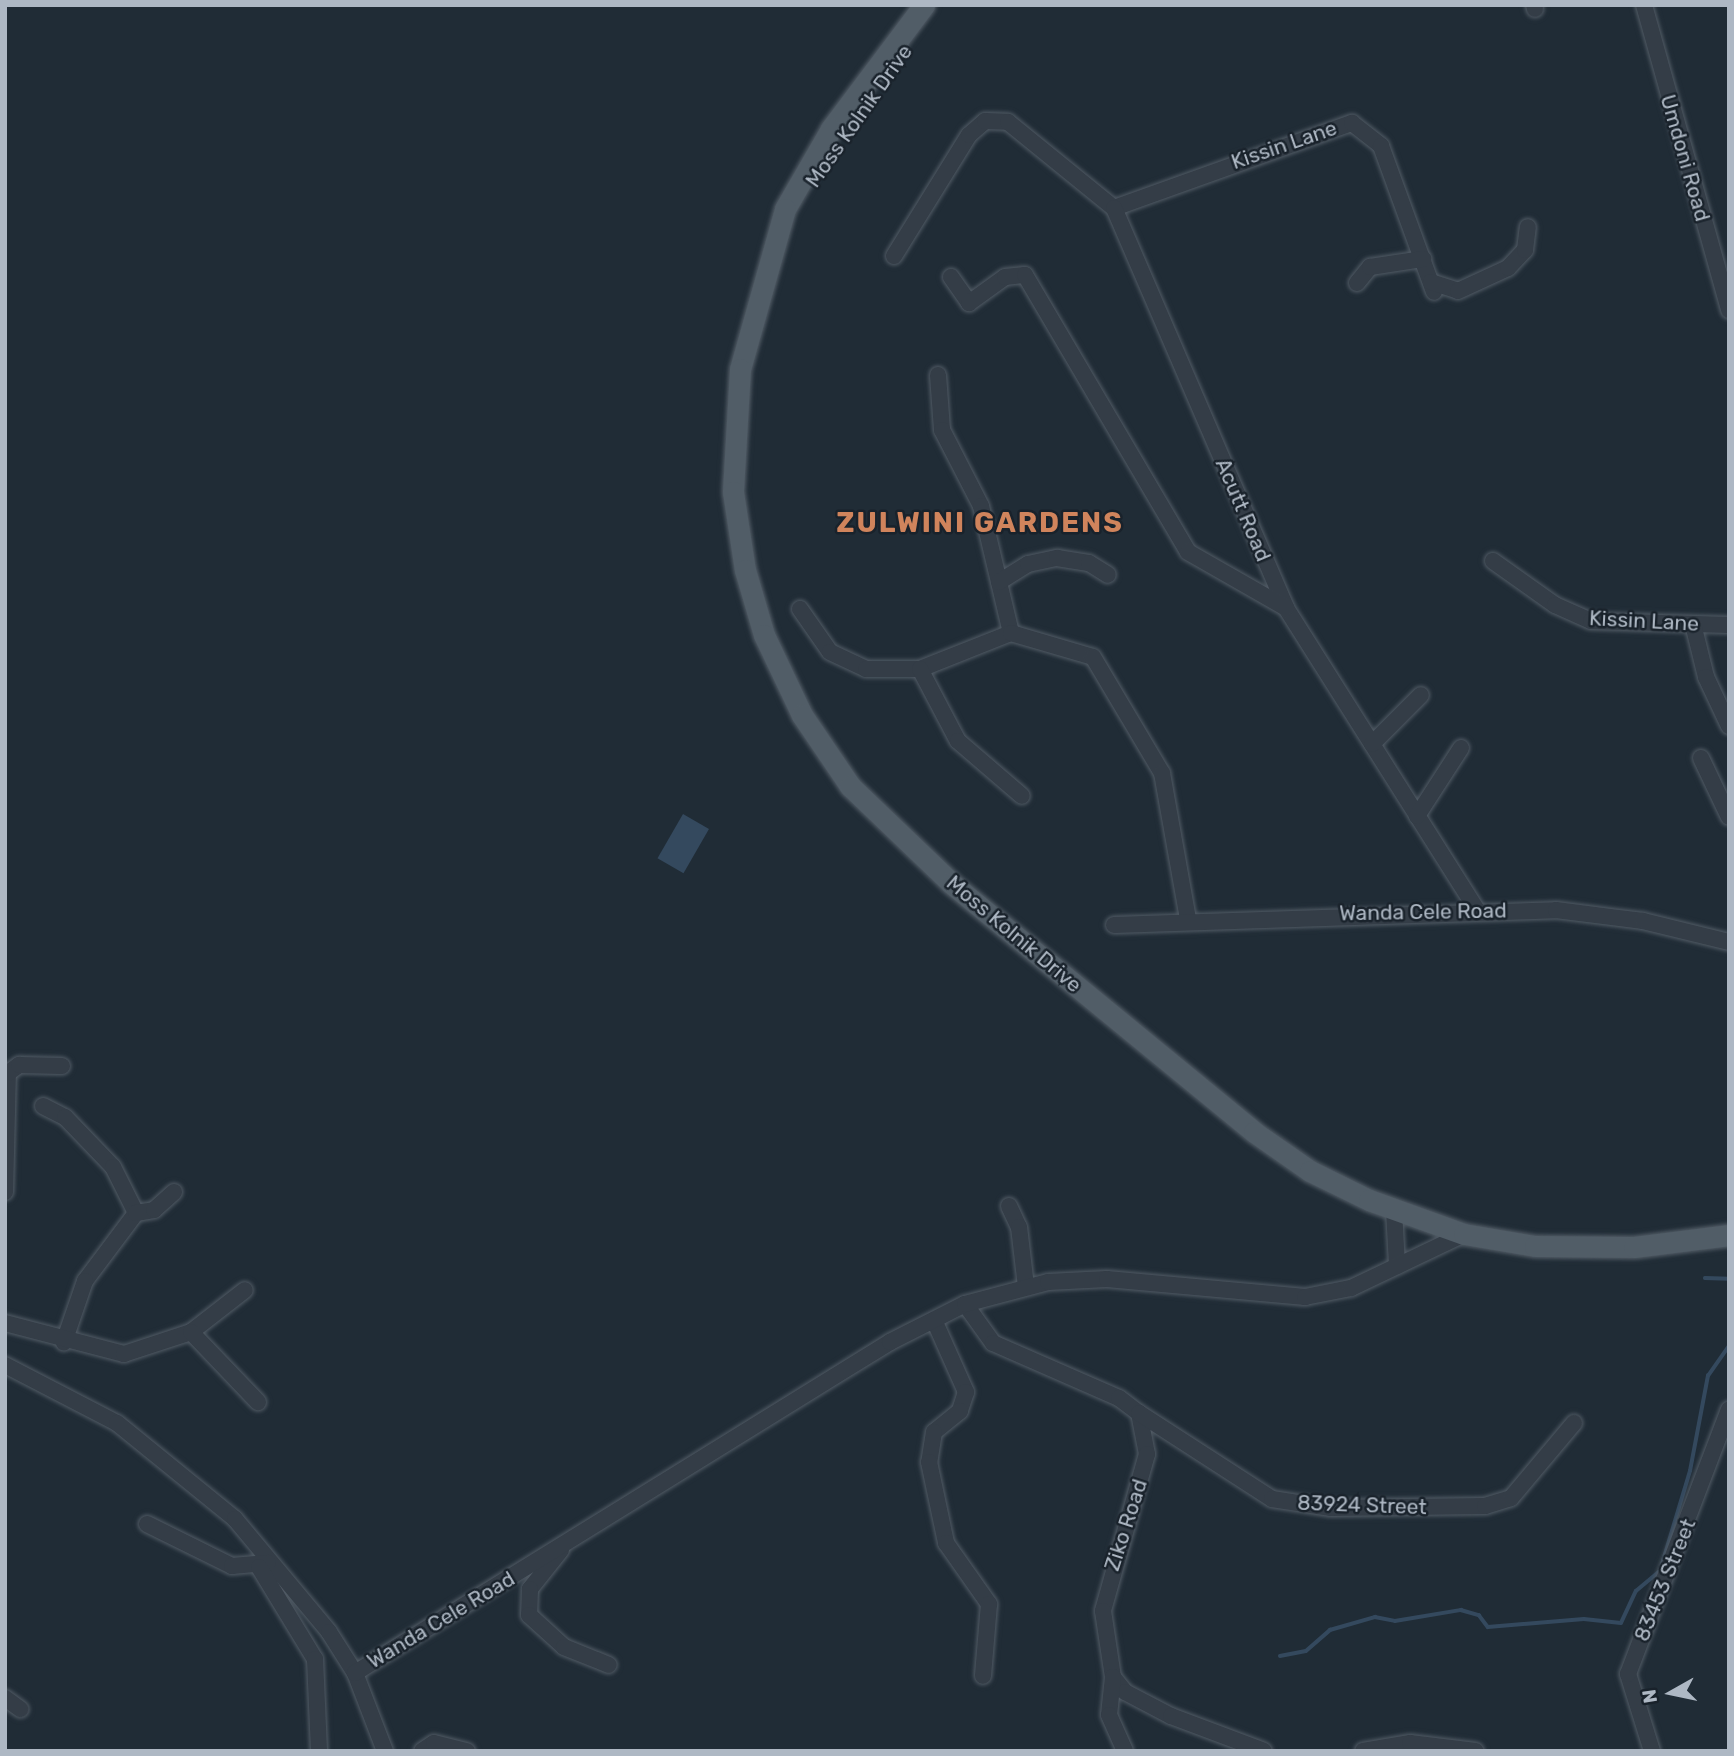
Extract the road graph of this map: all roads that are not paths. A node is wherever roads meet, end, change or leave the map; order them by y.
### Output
1 (924, 5) edge
2 (941, 5) edge
3 (1644, 5) edge
4 (1114, 208) junction
5 (1528, 227) dead end
6 (781, 228) junction
7 (894, 256) dead end
8 (1423, 260) junction
9 (951, 277) dead end
10 (1357, 283) dead end
11 (1729, 310) edge
12 (938, 374) dead end
13 (1493, 561) dead end
14 (1108, 575) dead end
15 (999, 582) junction
16 (1286, 608) junction
17 (800, 609) dead end
18 (1693, 624) junction
19 (1729, 625) edge
20 (1010, 633) junction
21 (920, 669) junction
22 (1421, 695) dead end
23 (1729, 726) edge
24 (1372, 744) junction
25 (1461, 748) dead end
26 (1701, 758) dead end
27 (1022, 796) dead end
28 (1418, 816) junction
29 (1729, 817) edge
30 (1477, 910) junction
31 (1188, 919) junction
32 (1114, 925) dead end
33 (1729, 942) edge
34 (62, 1066) dead end
35 (43, 1106) dead end
36 (5, 1192) edge
37 (174, 1192) dead end
38 (1009, 1206) dead end
39 (1394, 1210) junction
40 (136, 1213) junction
41 (1464, 1234) junction
42 (1729, 1235) edge
43 (1397, 1266) junction
44 (1026, 1287) junction
45 (245, 1290) dead end
46 (965, 1304) junction
47 (934, 1320) junction
48 (5, 1323) edge
49 (191, 1332) junction
50 (64, 1342) junction
51 (5, 1365) edge
52 (258, 1402) dead end
53 (1729, 1410) edge
54 (1139, 1413) junction
55 (1574, 1423) dead end
56 (147, 1524) dead end
57 (565, 1544) junction
58 (266, 1564) junction
59 (609, 1665) dead end
60 (355, 1673) junction
61 (983, 1676) dead end
62 (1113, 1677) junction
63 (5, 1698) edge
64 (20, 1709) dead end
65 (319, 1751) edge
66 (385, 1751) edge
67 (422, 1751) edge
68 (467, 1751) edge
69 (1125, 1751) edge
70 (1264, 1751) edge
71 (1363, 1751) edge
72 (1476, 1751) edge
73 (1652, 1751) edge

1 - 6 main road, Moss Kolnik Drive
2 - 6 main road, Moss Kolnik Drive
3 - 11 street, Umdoni Road
4 - 7 street, Acutt Road
4 - 8 street, Kissin Lane
4 - 16 street, Acutt Road
5 - 8 street, Kissin Lane
6 - 39 main road, Moss Kolnik Drive
8 - 10 street
9 - 16 street
12 - 15 street
13 - 18 street, Kissin Lane
14 - 15 street
15 - 20 street
16 - 24 street, Acutt Road
17 - 21 street
18 - 19 street, Kissin Lane
18 - 23 street
20 - 21 street
20 - 31 street
21 - 27 street
22 - 24 street
24 - 28 street, Acutt Road
25 - 28 street
26 - 29 street
28 - 30 street, Acutt Road
30 - 31 street, Wanda Cele Road
30 - 33 street, Wanda Cele Road
31 - 32 street, Wanda Cele Road
34 - 36 street
35 - 40 street
37 - 40 street
38 - 44 street
39 - 41 main road, Moss Kolnik Drive
39 - 43 street
40 - 50 street
41 - 42 main road, Moss Kolnik Drive
41 - 43 street, Wanda Cele Road
43 - 44 street, Wanda Cele Road
44 - 46 street, Wanda Cele Road
45 - 49 street
46 - 47 street, Wanda Cele Road
46 - 54 street
47 - 57 street, Wanda Cele Road
47 - 61 street
48 - 50 street
49 - 50 street
49 - 52 street
51 - 58 street, Wanda Cele Road
53 - 73 street, 83453 Street
54 - 55 street, 83924 Street
54 - 62 street, Ziko Road
56 - 58 street
57 - 59 street
57 - 60 street, Wanda Cele Road
58 - 60 street, Wanda Cele Road
58 - 65 street
60 - 66 street
62 - 69 street, Ziko Road
62 - 70 street
63 - 64 street
67 - 68 street
71 - 72 street

